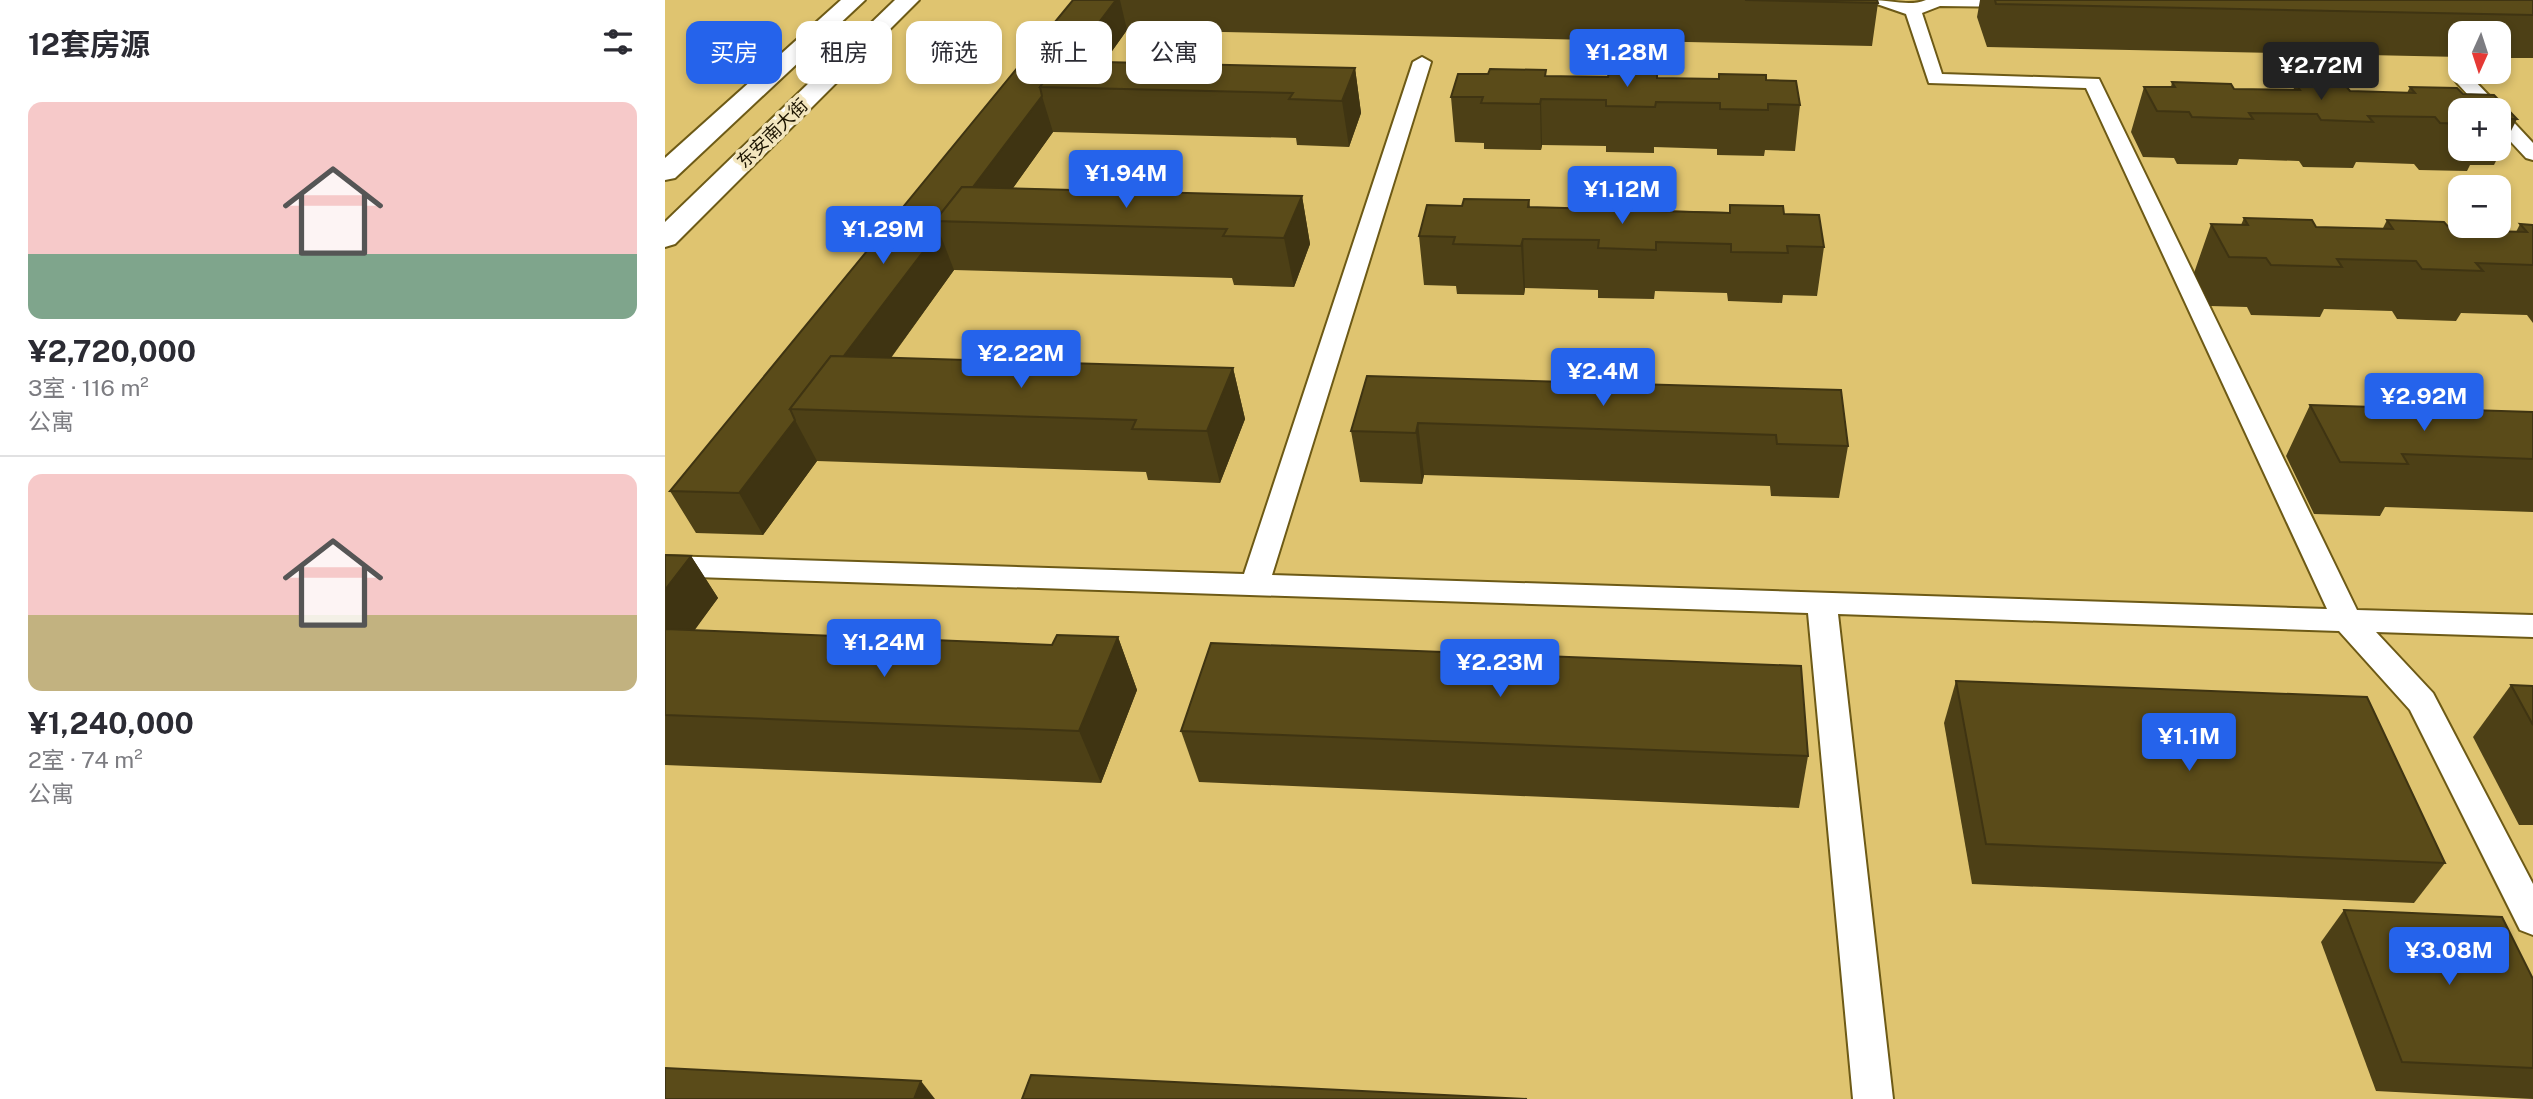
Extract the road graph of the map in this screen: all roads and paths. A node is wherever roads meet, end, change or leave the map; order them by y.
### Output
1 (854, 0) edge
2 (908, 0) edge
3 (1880, 0) edge
4 (1938, 0) edge
5 (2035, 3) edge
6 (1913, 10) junction
7 (1422, 62) dead end
8 (2468, 84) edge
9 (2481, 98) edge
10 (2511, 131) edge
11 (2533, 154) edge
12 (665, 172) edge
13 (665, 238) edge
14 (665, 566) edge
15 (1255, 585) junction
16 (1822, 603) junction
17 (2347, 620) junction
18 (2533, 626) edge
19 (2533, 919) edge
20 (1873, 1099) edge

1 - 12 main road, 东安南大街
2 - 13 main road, 东安南大街
3 - 6 lane
4 - 5 lane
4 - 6 lane
6 - 17 lane
7 - 15 lane
8 - 9 lane
10 - 11 lane
14 - 15 lane
15 - 16 lane
16 - 17 lane
16 - 20 lane
17 - 18 lane
17 - 19 lane

